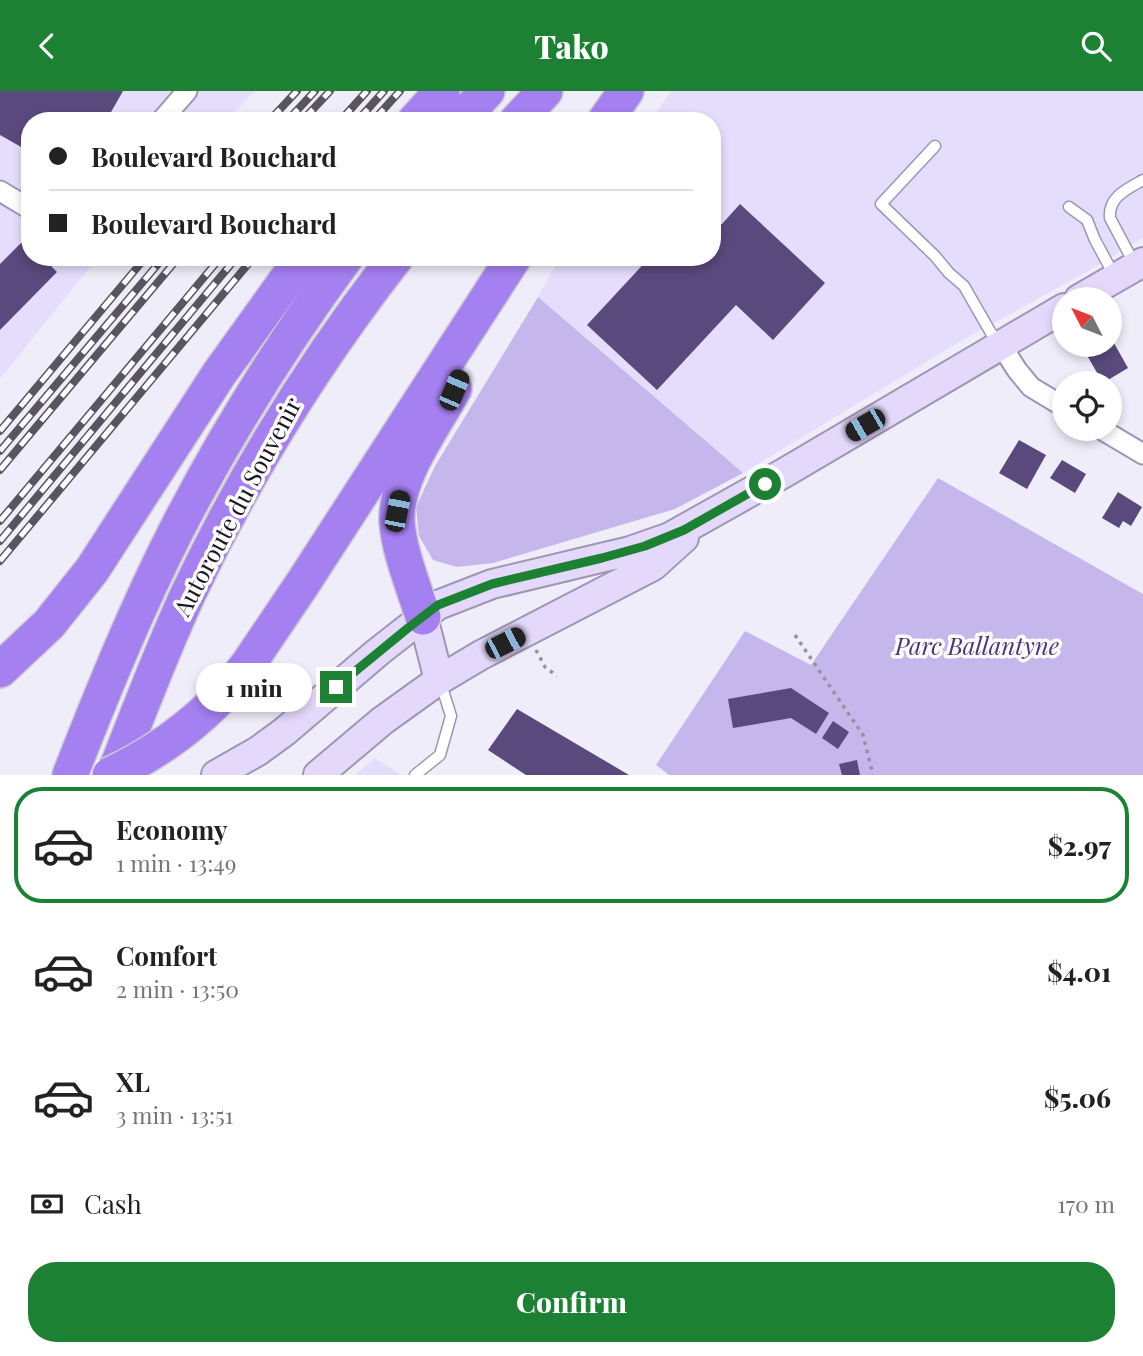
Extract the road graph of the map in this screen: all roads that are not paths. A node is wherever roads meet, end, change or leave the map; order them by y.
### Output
1 (187, 91) edge
2 (442, 91) edge
3 (487, 91) edge
4 (545, 91) edge
5 (626, 91) edge
6 (169, 112) edge
7 (423, 112) edge
8 (467, 112) edge
9 (525, 112) edge
10 (611, 112) edge
11 (935, 146) dead end
12 (1143, 180) edge
13 (0, 191) edge
14 (21, 204) edge
15 (1069, 207) dead end
16 (297, 266) edge
17 (340, 266) edge
18 (389, 266) edge
19 (1131, 268) edge
20 (506, 269) edge
21 (1099, 287) edge
22 (1052, 315) edge
23 (1001, 345) junction
24 (1052, 400) edge
25 (1121, 441) edge
26 (1143, 454) edge
27 (710, 515) junction
28 (423, 617) junction
29 (9, 662) edge
30 (439, 680) junction
31 (331, 769) edge
32 (70, 773) edge
33 (112, 775) edge
34 (216, 775) edge
35 (415, 775) edge

1 - 6 street
2 - 7 highway
3 - 8 highway
4 - 9 highway
5 - 10 highway
11 - 23 lane
12 - 19 lane
13 - 14 street
15 - 19 lane
16 - 29 highway
17 - 32 highway, Autoroute du Souvenir
18 - 33 highway, Autoroute du Souvenir
19 - 21 main road
20 - 28 highway
20 - 33 highway, bridge
22 - 23 main road
23 - 24 street
23 - 27 main road
25 - 26 street
27 - 28 main road
27 - 30 main road
28 - 30 main road
28 - 34 main road
30 - 31 main road
30 - 35 lane

